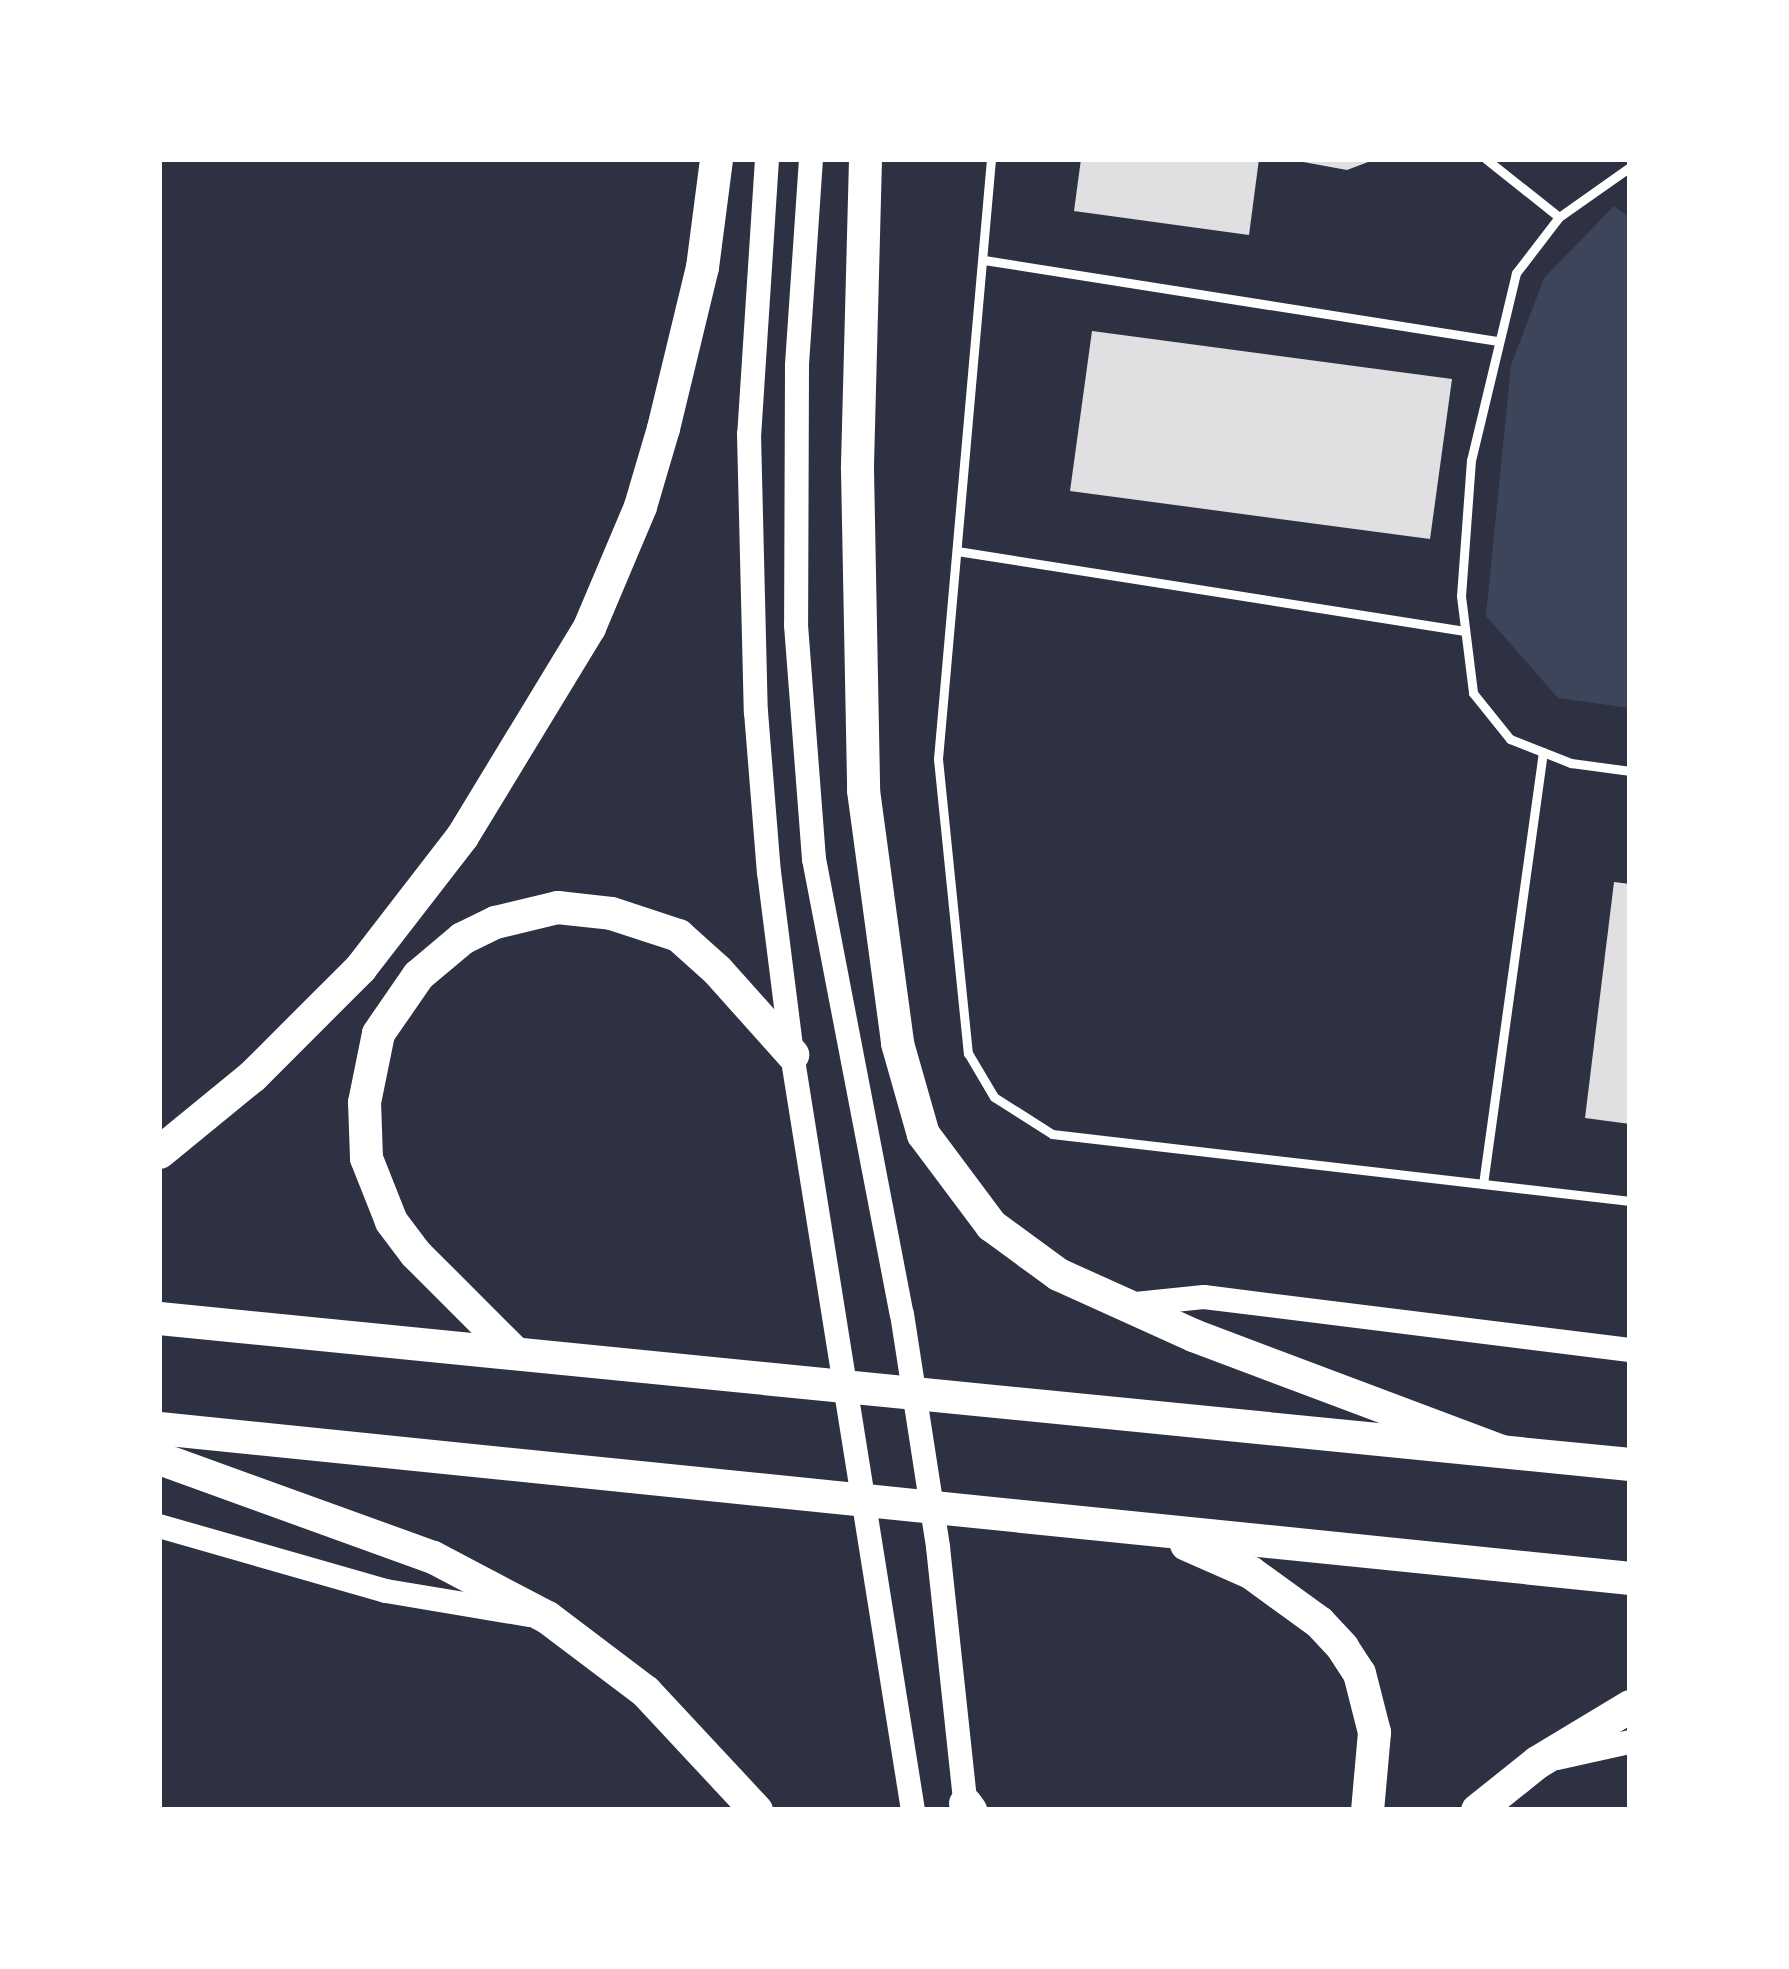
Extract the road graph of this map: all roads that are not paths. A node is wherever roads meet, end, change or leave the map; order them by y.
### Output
1 (716, 159) edge
2 (767, 159) edge
3 (811, 159) edge
4 (865, 159) edge
5 (991, 159) edge
6 (1486, 159) edge
7 (1630, 167) edge
8 (1559, 217) junction
9 (984, 260) junction
10 (1497, 341) junction
11 (957, 551) junction
12 (1466, 631) junction
13 (1543, 752) junction
14 (1630, 771) edge
15 (792, 1054) junction
16 (165, 1144) edge
17 (1483, 1184) junction
18 (1630, 1201) edge
19 (1123, 1306) junction
20 (159, 1318) edge
21 (1630, 1350) edge
22 (515, 1353) junction
23 (159, 1429) edge
24 (1502, 1451) junction
25 (159, 1458) edge
26 (1630, 1464) edge
27 (159, 1526) edge
28 (1157, 1532) junction
29 (1630, 1578) edge
30 (547, 1617) junction
31 (1630, 1706) edge
32 (1630, 1742) edge
33 (1537, 1762) junction
34 (967, 1808) edge
35 (756, 1810) edge
36 (914, 1810) edge
37 (1367, 1810) edge
38 (1477, 1810) edge

1 - 16 highway
2 - 15 main road
3 - 34 main road
4 - 19 highway
5 - 9 lane
6 - 8 lane
7 - 8 lane
8 - 10 lane
9 - 10 lane
9 - 11 lane
10 - 12 lane
11 - 12 lane
11 - 17 lane
12 - 13 lane
13 - 14 lane
13 - 17 lane
15 - 22 highway
15 - 36 main road
17 - 18 lane
19 - 21 main road
19 - 24 highway
20 - 22 highway
22 - 24 highway
23 - 28 highway
24 - 26 highway
25 - 30 highway
27 - 30 main road
28 - 29 highway
28 - 37 highway
30 - 35 highway
31 - 33 highway
32 - 33 main road
33 - 38 highway

